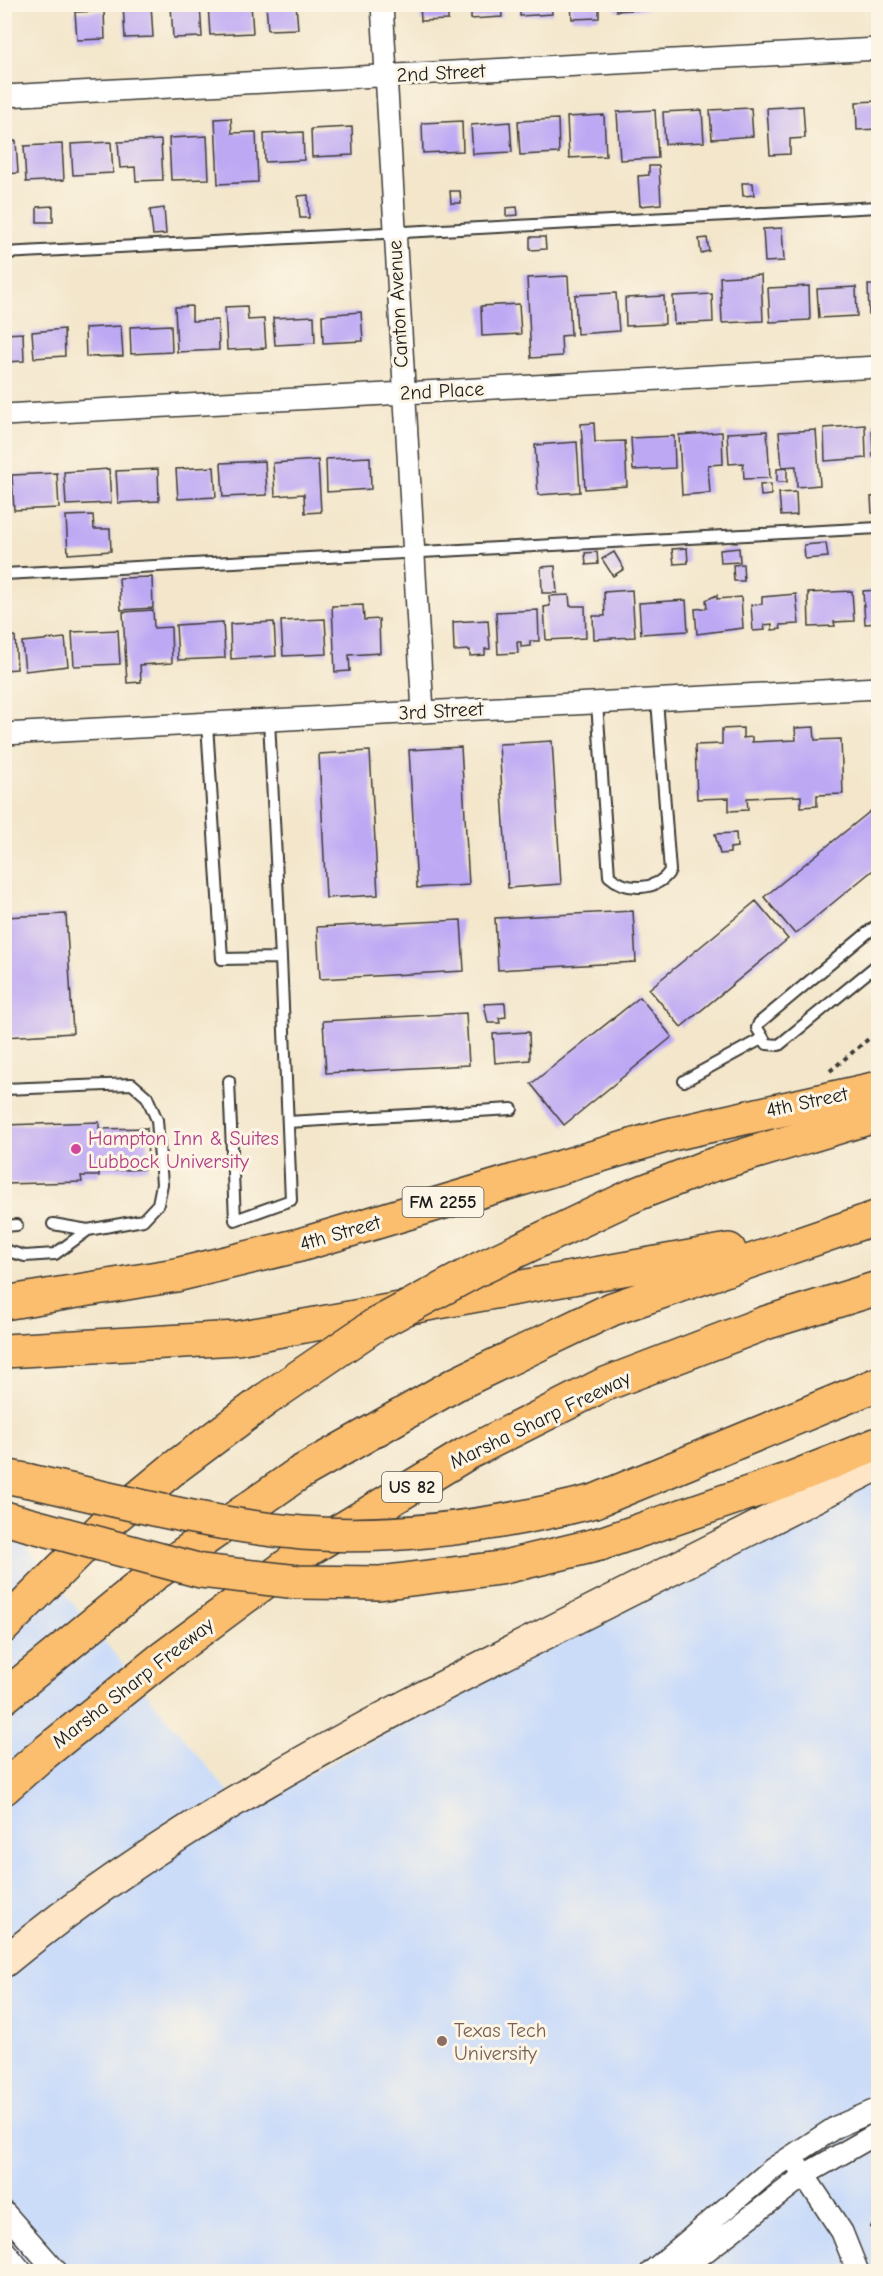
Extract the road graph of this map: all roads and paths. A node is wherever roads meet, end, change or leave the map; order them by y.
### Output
1 (382, 4) edge
2 (879, 49) edge
3 (386, 76) junction
4 (4, 96) edge
5 (879, 207) edge
6 (394, 233) junction
7 (4, 254) edge
8 (879, 367) edge
9 (403, 393) junction
10 (4, 415) edge
11 (879, 528) edge
12 (413, 552) junction
13 (4, 574) edge
14 (879, 688) edge
15 (657, 700) junction
16 (597, 703) junction
17 (423, 712) junction
18 (269, 720) junction
19 (207, 724) junction
20 (4, 734) edge
21 (879, 924) edge
22 (281, 958) junction
23 (879, 963) edge
24 (763, 1038) junction
25 (229, 1081) dead end
26 (684, 1081) dead end
27 (879, 1088) edge
28 (4, 1089) edge
29 (512, 1109) dead end
30 (879, 1115) edge
31 (288, 1122) junction
32 (879, 1215) edge
33 (53, 1224) dead end
34 (17, 1225) dead end
35 (4, 1226) edge
36 (88, 1230) junction
37 (4, 1250) edge
38 (879, 1288) edge
39 (4, 1303) edge
40 (4, 1351) edge
41 (879, 1384) edge
42 (879, 1444) edge
43 (879, 1465) edge
44 (17, 1479) edge
45 (4, 1518) edge
46 (4, 1626) edge
47 (4, 1697) edge
48 (4, 1788) edge
49 (4, 1962) edge
50 (879, 2109) edge
51 (879, 2133) edge
52 (790, 2156) junction
53 (806, 2174) junction
54 (4, 2212) edge
55 (879, 2216) edge
56 (871, 2229) dead end
57 (4, 2250) edge
58 (22, 2271) edge
59 (57, 2271) edge
60 (651, 2271) edge
61 (679, 2271) edge
62 (858, 2271) edge

1 - 3 street, Canton Avenue
2 - 3 street, 2nd Street
3 - 4 street, 2nd Street
3 - 6 street, Canton Avenue
5 - 6 lane
6 - 7 lane
6 - 9 street, Canton Avenue
8 - 9 street, 2nd Place
9 - 10 street, 2nd Place
9 - 12 street, Canton Avenue
11 - 12 lane
12 - 13 lane
12 - 17 street, Canton Avenue
14 - 15 street, 3rd Street
15 - 16 street, 3rd Street
15 - 16 lane
16 - 17 street, 3rd Street
17 - 18 street, 3rd Street
18 - 19 street, 3rd Street
18 - 22 lane
19 - 20 street, 3rd Street
19 - 22 lane
21 - 24 lane
22 - 31 lane
23 - 24 lane
24 - 26 lane
25 - 31 lane
27 - 39 main road, 4th Street / FM 2255
28 - 36 lane
29 - 31 lane
30 - 46 main road, bridge
32 - 40 main road
32 - 47 main road
33 - 36 lane
34 - 35 lane
36 - 37 lane
38 - 48 main road, Marsha Sharp Freeway / US 82
41 - 44 main road, bridge
42 - 45 main road, bridge
43 - 49 main road
50 - 52 street
51 - 53 street
52 - 53 street
52 - 60 street
53 - 61 street
53 - 62 street
54 - 59 street
55 - 56 path
57 - 58 street

